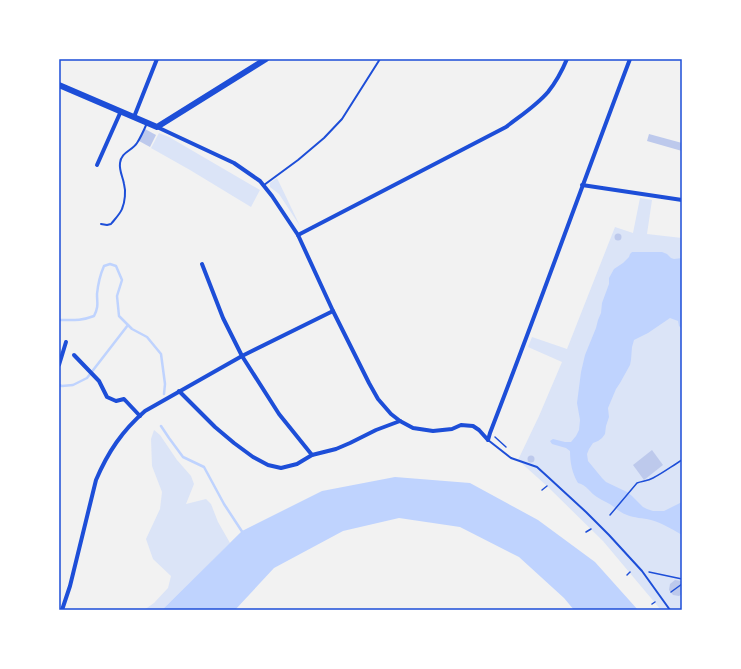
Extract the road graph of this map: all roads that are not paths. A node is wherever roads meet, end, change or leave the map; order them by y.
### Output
1 (157, 59) edge
2 (266, 59) edge
3 (380, 59) edge
4 (567, 59) edge
5 (630, 59) edge
6 (59, 85) edge
7 (121, 111) junction
8 (134, 117) junction
9 (147, 123) junction
10 (156, 126) junction
11 (97, 165) dead end
12 (263, 185) junction
13 (582, 185) junction
14 (682, 200) edge
15 (101, 224) dead end
16 (298, 235) junction
17 (202, 264) dead end
18 (333, 311) junction
19 (66, 342) dead end
20 (74, 355) dead end
21 (242, 356) junction
22 (59, 365) edge
23 (179, 391) junction
24 (140, 416) junction
25 (400, 421) junction
26 (488, 440) junction
27 (312, 455) junction
28 (62, 610) edge
29 (670, 610) edge

1 - 8 street
2 - 10 highway
3 - 12 lane
4 - 16 street
5 - 13 street
6 - 7 highway
7 - 8 highway
7 - 11 street
8 - 9 highway
9 - 10 highway
9 - 15 lane
10 - 12 street
12 - 16 street
13 - 14 street
13 - 26 street
16 - 18 street
17 - 21 street
18 - 21 street
18 - 25 street
19 - 22 street
20 - 24 street
21 - 23 street
21 - 27 street
23 - 24 street
23 - 27 street
24 - 28 street
25 - 26 street
25 - 27 street
26 - 29 lane

